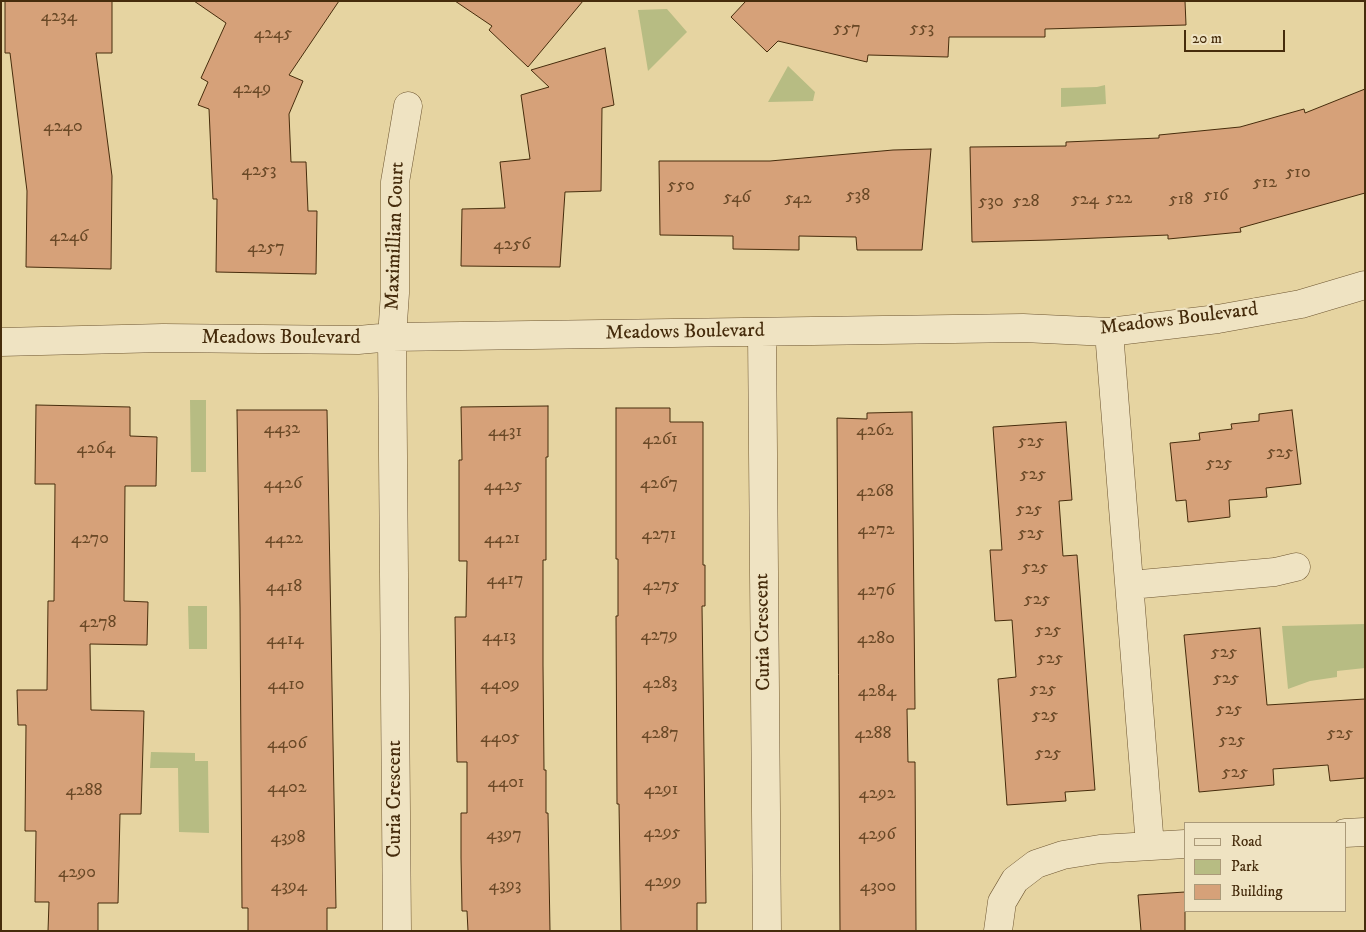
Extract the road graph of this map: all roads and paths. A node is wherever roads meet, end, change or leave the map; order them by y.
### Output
1 (408, 106) dead end
2 (1365, 285) edge
3 (1108, 332) junction
4 (762, 333) junction
5 (392, 337) junction
6 (1, 342) edge
7 (1296, 567) dead end
8 (1130, 584) junction
9 (1365, 832) edge
10 (1346, 833) edge
11 (1184, 844) edge
12 (1150, 846) junction
13 (397, 931) edge
14 (767, 931) edge
15 (998, 931) edge

1 - 5 street, Maximillian Court
2 - 3 street, Meadows Boulevard
3 - 4 street, Meadows Boulevard
3 - 8 street
4 - 5 street, Meadows Boulevard
4 - 14 street, Curia Crescent
5 - 6 street, Meadows Boulevard
5 - 13 street, Curia Crescent
7 - 8 street
8 - 12 street
9 - 10 street
11 - 12 street
12 - 15 street

